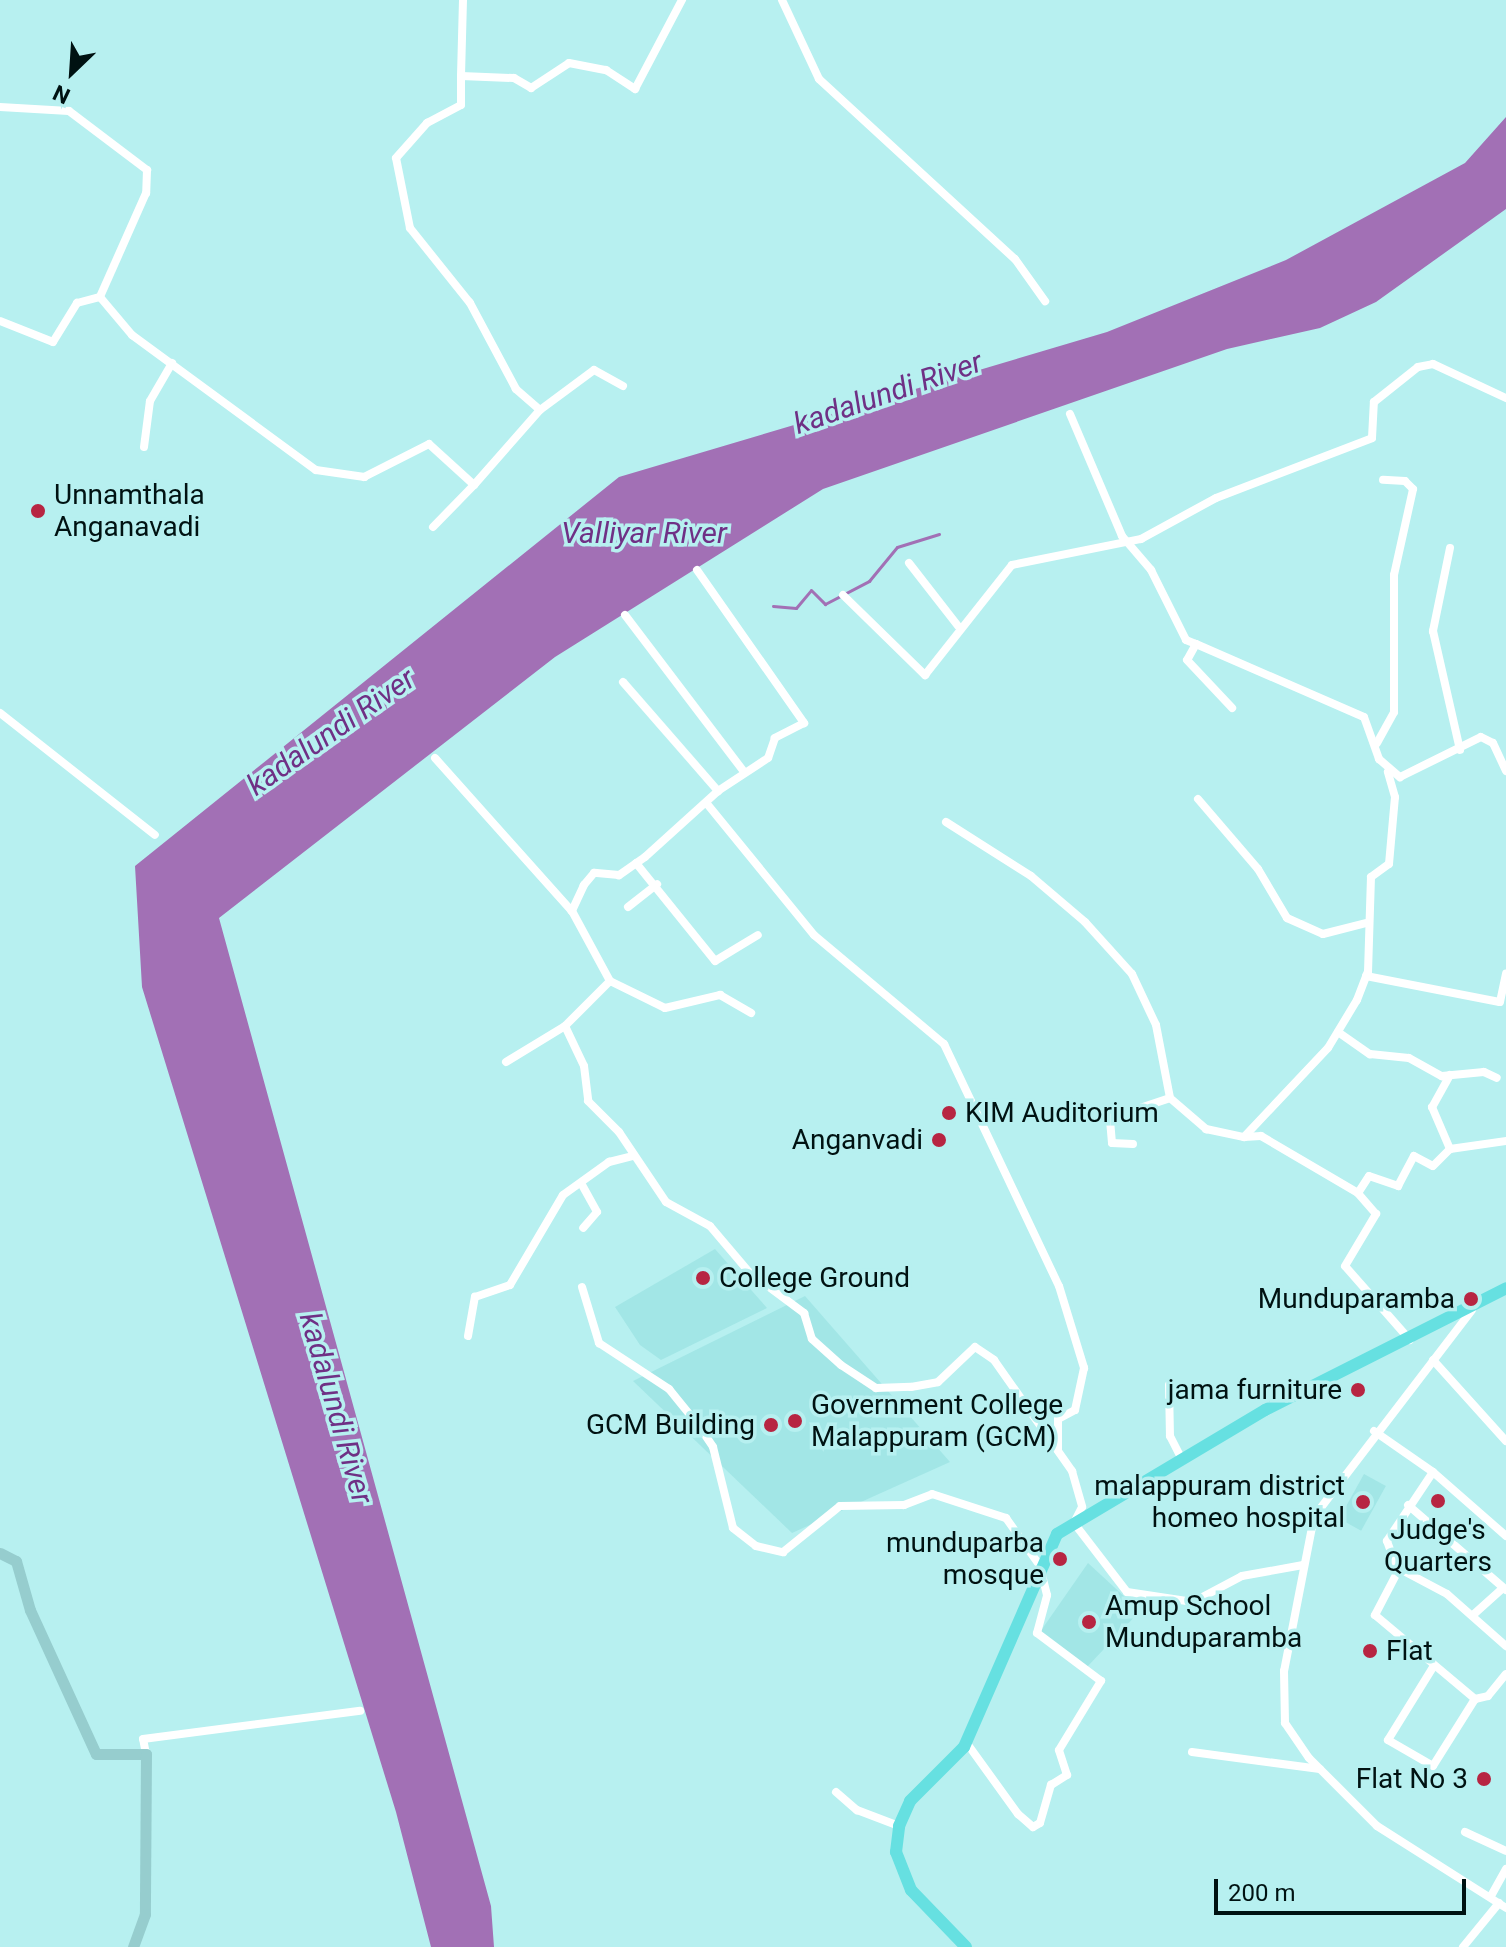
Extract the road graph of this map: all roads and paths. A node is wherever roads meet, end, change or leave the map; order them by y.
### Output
1 (463, 0) edge
2 (682, 0) edge
3 (782, 0) edge
4 (461, 76) junction
5 (0, 107) edge
6 (100, 297) junction
7 (1045, 301) dead end
8 (0, 321) edge
9 (172, 363) junction
10 (623, 386) dead end
11 (1506, 398) edge
12 (540, 410) junction
13 (1070, 414) dead end
14 (144, 447) dead end
15 (1383, 480) dead end
16 (474, 485) junction
17 (433, 527) dead end
18 (1128, 543) junction
19 (1450, 548) dead end
20 (909, 563) dead end
21 (697, 570) dead end
22 (843, 595) dead end
23 (625, 615) dead end
24 (958, 626) junction
25 (1196, 644) junction
26 (623, 682) dead end
27 (1232, 708) dead end
28 (0, 713) edge
29 (1377, 743) junction
30 (1460, 750) junction
31 (435, 758) dead end
32 (1506, 771) edge
33 (744, 772) junction
34 (1388, 772) junction
35 (718, 791) junction
36 (1198, 799) dead end
37 (708, 805) junction
38 (946, 822) dead end
39 (155, 835) dead end
40 (636, 863) junction
41 (657, 884) junction
42 (628, 907) dead end
43 (572, 911) junction
44 (1366, 923) junction
45 (758, 935) dead end
46 (1506, 974) edge
47 (1370, 975) junction
48 (610, 981) junction
49 (751, 1013) dead end
50 (565, 1026) junction
51 (1338, 1032) junction
52 (506, 1062) dead end
53 (1450, 1075) junction
54 (1497, 1078) dead end
55 (1170, 1098) junction
56 (1244, 1137) junction
57 (1506, 1141) edge
58 (1133, 1144) dead end
59 (1450, 1149) junction
60 (633, 1156) junction
61 (581, 1183) junction
62 (1358, 1193) junction
63 (583, 1228) dead end
64 (582, 1287) dead end
65 (1506, 1288) edge
66 (1472, 1310) junction
67 (468, 1336) dead end
68 (1410, 1340) junction
69 (1433, 1360) junction
70 (1169, 1385) dead end
71 (1374, 1431) junction
72 (1506, 1441) edge
73 (1058, 1451) junction
74 (1184, 1462) junction
75 (1433, 1472) junction
76 (1408, 1505) junction
77 (1074, 1523) junction
78 (1506, 1536) edge
79 (0, 1553) edge
80 (1303, 1565) junction
81 (1398, 1568) junction
82 (1043, 1573) junction
83 (1504, 1585) edge
84 (1473, 1615) junction
85 (1506, 1646) edge
86 (1433, 1667) junction
87 (1506, 1674) edge
88 (1475, 1699) junction
89 (360, 1711) dead end
90 (966, 1742) junction
91 (1192, 1752) dead end
92 (146, 1754) junction
93 (1320, 1769) junction
94 (836, 1792) dead end
95 (899, 1826) junction
96 (1465, 1832) dead end
97 (1506, 1851) edge
98 (1506, 1869) edge
99 (1491, 1896) junction
100 (1502, 1905) edge
101 (133, 1947) edge
102 (966, 1947) edge
103 (1463, 1947) edge

1 - 4 street
2 - 4 street
3 - 7 street
4 - 12 street
5 - 6 street
6 - 8 street
6 - 9 street
9 - 14 street
9 - 16 street
10 - 12 street
11 - 18 street
12 - 16 street
13 - 18 street
15 - 29 street
16 - 17 street
18 - 24 street
18 - 25 street
19 - 30 street
20 - 24 street
21 - 33 street
22 - 24 street
23 - 33 street
25 - 27 street
25 - 29 street
26 - 35 street
28 - 39 street
29 - 34 street
30 - 32 street
30 - 34 street
31 - 43 street
33 - 35 street
34 - 44 street
35 - 37 street
36 - 44 street
37 - 40 street
37 - 73 street
38 - 55 street
40 - 41 street
40 - 43 street
41 - 42 street
41 - 45 street
43 - 48 street
44 - 47 street
46 - 47 street
47 - 51 street
48 - 49 street
48 - 50 street
50 - 52 street
50 - 60 street
51 - 53 street
51 - 56 street
53 - 54 street
53 - 59 street
55 - 56 street
55 - 58 street
56 - 62 street
57 - 59 street
59 - 62 street
60 - 61 street
60 - 73 street
61 - 63 street
61 - 67 street
62 - 68 street
64 - 82 street
65 - 66 main road
66 - 68 main road
66 - 69 street
68 - 74 main road
69 - 71 street
69 - 72 street
70 - 74 street
71 - 75 street
71 - 80 street
73 - 77 street
74 - 77 main road
75 - 76 street
75 - 78 street
76 - 81 street
76 - 83 street
77 - 80 street
77 - 82 main road
79 - 92 main road
80 - 93 street
81 - 84 street
81 - 86 street
82 - 90 main road
82 - 90 street
83 - 84 street
84 - 85 street
86 - 88 street
86 - 88 street
87 - 88 street
89 - 92 street
90 - 95 main road
91 - 93 street
92 - 101 main road
93 - 99 street
94 - 95 street
95 - 102 main road
96 - 97 street
98 - 99 street
99 - 100 street
100 - 103 street

